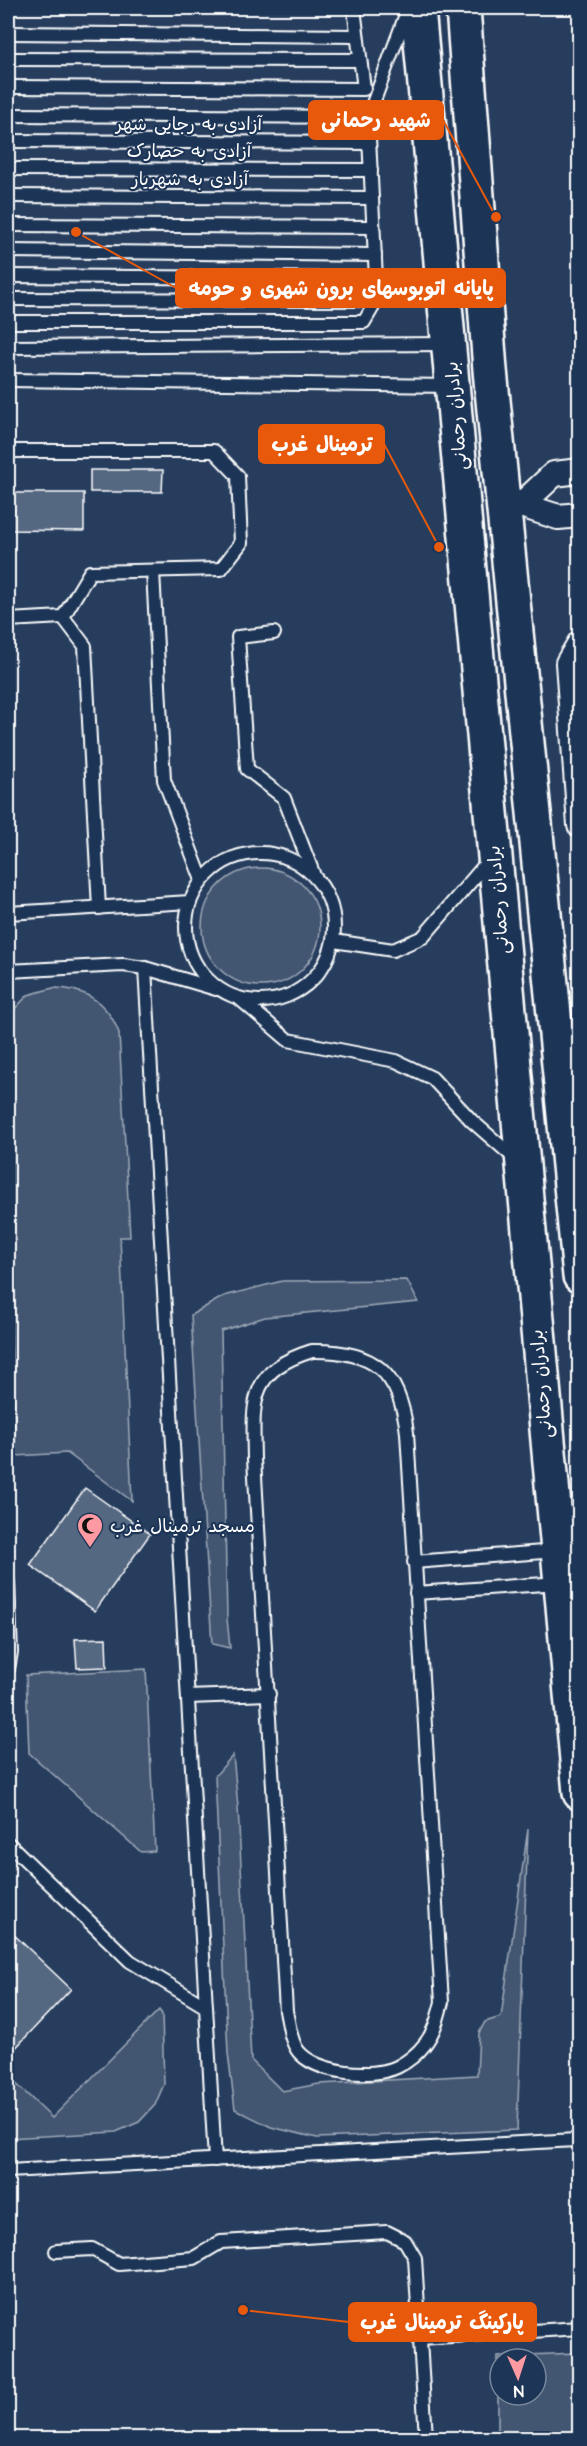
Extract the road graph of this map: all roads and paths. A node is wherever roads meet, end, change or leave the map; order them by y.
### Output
1 (354, 8) edge
2 (408, 8) edge
3 (418, 8) edge
4 (463, 8) edge
5 (8, 33) edge
6 (357, 36) junction
7 (8, 59) edge
8 (360, 60) junction
9 (8, 87) edge
10 (8, 115) edge
11 (368, 117) junction
12 (8, 141) edge
13 (369, 143) junction
14 (8, 168) edge
15 (371, 170) junction
16 (8, 196) edge
17 (372, 198) junction
18 (8, 225) edge
19 (374, 227) junction
20 (8, 251) edge
21 (375, 255) junction
22 (8, 276) edge
23 (376, 279) junction
24 (8, 300) edge
25 (377, 300) junction
26 (8, 322) edge
27 (450, 344) junction
28 (8, 347) edge
29 (8, 380) edge
30 (453, 386) junction
31 (8, 451) edge
32 (579, 471) edge
33 (512, 505) junction
34 (579, 515) edge
35 (153, 571) junction
36 (63, 617) junction
37 (8, 620) edge
38 (274, 633) dead end
39 (579, 643) edge
40 (579, 825) edge
41 (495, 854) junction
42 (312, 873) junction
43 (202, 880) junction
44 (190, 902) junction
45 (99, 908) junction
46 (8, 913) edge
47 (334, 941) junction
48 (145, 968) junction
49 (8, 971) edge
50 (218, 989) junction
51 (240, 1000) junction
52 (521, 1164) junction
53 (579, 1276) edge
54 (414, 1562) junction
55 (558, 1567) junction
56 (8, 1582) edge
57 (416, 1593) junction
58 (8, 1669) edge
59 (269, 1694) junction
60 (188, 1697) junction
61 (579, 1793) edge
62 (8, 1843) edge
63 (206, 2007) junction
64 (576, 2140) dead end
65 (215, 2160) junction
66 (8, 2171) edge
67 (56, 2251) dead end
68 (579, 2328) edge
69 (420, 2338) junction
70 (426, 2439) edge

1 - 6 lane
2 - 11 lane
3 - 27 main road, برادران رحمانی
4 - 33 main road
5 - 6 lane
6 - 8 lane
7 - 8 lane
8 - 9 lane
10 - 11 lane
11 - 13 lane
12 - 13 lane, آزادی به رجایی شهر
13 - 15 lane
14 - 15 lane, آزادی به حصارک
15 - 17 lane
16 - 17 lane, آزادی به شهریار
17 - 19 lane
18 - 19 lane
19 - 21 lane
20 - 21 lane
21 - 23 lane
22 - 23 lane
23 - 25 lane
24 - 25 lane
25 - 26 lane
27 - 28 lane
27 - 30 main road, برادران رحمانی
29 - 30 lane
30 - 41 main road, برادران رحمانی
31 - 35 lane
32 - 33 street
33 - 34 street
33 - 53 main road
35 - 36 lane
35 - 43 lane
36 - 37 lane
36 - 45 lane
38 - 42 lane
39 - 40 street
41 - 47 lane
41 - 52 main road, برادران رحمانی
42 - 43 lane
42 - 47 lane
43 - 44 lane
44 - 45 lane
44 - 50 lane
45 - 46 lane
47 - 51 lane
48 - 49 lane
48 - 50 lane
48 - 60 lane
50 - 51 lane
51 - 52 lane
52 - 55 main road, برادران رحمانی
54 - 55 lane
54 - 57 lane
54 - 59 lane
55 - 57 lane
55 - 61 main road, برادران رحمانی
56 - 58 lane
57 - 59 lane
59 - 60 lane
60 - 63 lane
62 - 63 lane
63 - 65 lane
64 - 65 lane
65 - 66 lane
67 - 69 lane
68 - 69 lane
69 - 70 lane

